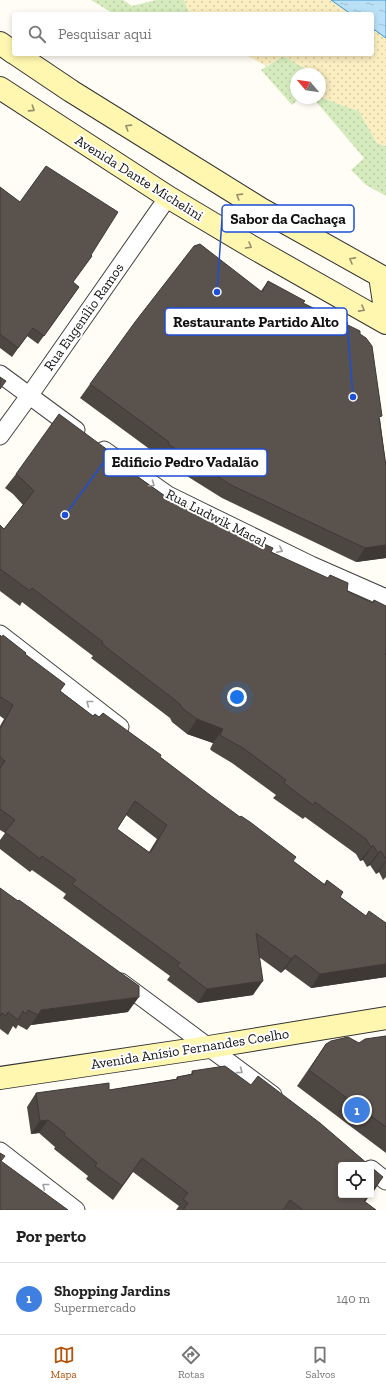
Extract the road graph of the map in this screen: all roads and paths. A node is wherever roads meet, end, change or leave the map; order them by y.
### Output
1 (0, 44) edge
2 (12, 51) edge
3 (19, 56) edge
4 (0, 88) edge
5 (168, 197) junction
6 (383, 278) edge
7 (386, 316) edge
8 (386, 323) edge
9 (0, 374) edge
10 (29, 396) junction
11 (0, 436) edge
12 (386, 598) edge
13 (0, 634) edge
14 (135, 739) edge
15 (108, 972) edge
16 (384, 1019) edge
17 (209, 1047) junction
18 (0, 1078) edge
19 (288, 1106) edge
20 (0, 1151) edge
21 (374, 1172) edge
22 (386, 1181) edge
23 (76, 1210) edge

1 - 2 main road
6 -> 3 main road
4 -> 5 main road, Avenida Dante Michelini
5 -> 8 main road, Avenida Dante Michelini
5 - 10 street, Rua Eugenílio Ramos
6 - 7 main road
9 - 10 street, Rua Ludwik Macal
10 - 11 street, Rua Eugenílio Ramos
10 -> 12 street, Rua Ludwik Macal
14 -> 13 street
15 - 17 street
16 - 17 main road, Avenida Anísio Fernandes Coelho
17 - 18 main road, Avenida Anísio Fernandes Coelho
17 -> 19 street
23 -> 20 street
21 - 22 street

